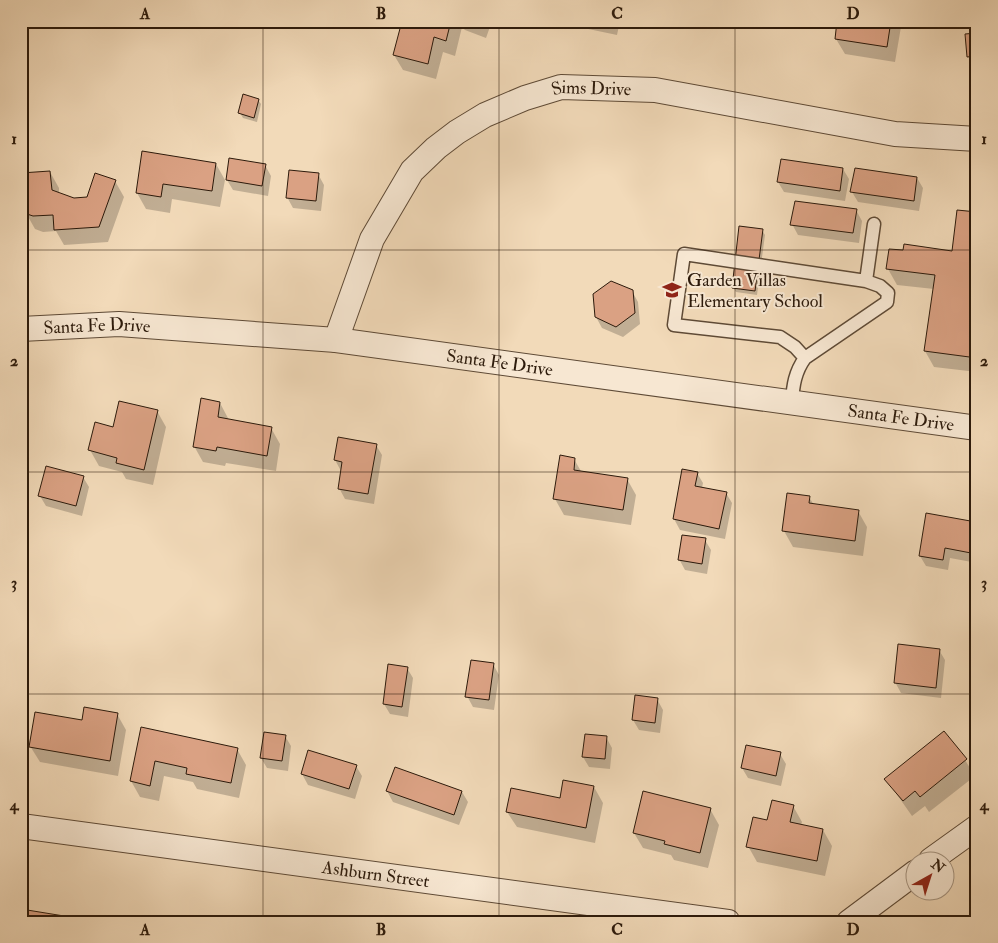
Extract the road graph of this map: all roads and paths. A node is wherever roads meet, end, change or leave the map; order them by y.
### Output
1 (977, 139) edge
2 (874, 224) dead end
3 (866, 282) junction
4 (21, 328) edge
5 (336, 340) junction
6 (805, 358) junction
7 (792, 402) junction
8 (977, 428) edge
9 (21, 826) edge
10 (977, 827) edge
11 (946, 850) edge
12 (906, 879) edge
13 (728, 922) edge
14 (849, 922) edge

1 - 5 street, Sims Drive
2 - 3 lane
3 - 6 lane
3 - 6 lane
4 - 5 street, Santa Fe Drive
5 - 7 street, Santa Fe Drive
6 - 7 lane
7 - 8 street, Santa Fe Drive
9 - 13 street, Ashburn Street
10 - 11 street
12 - 14 street

